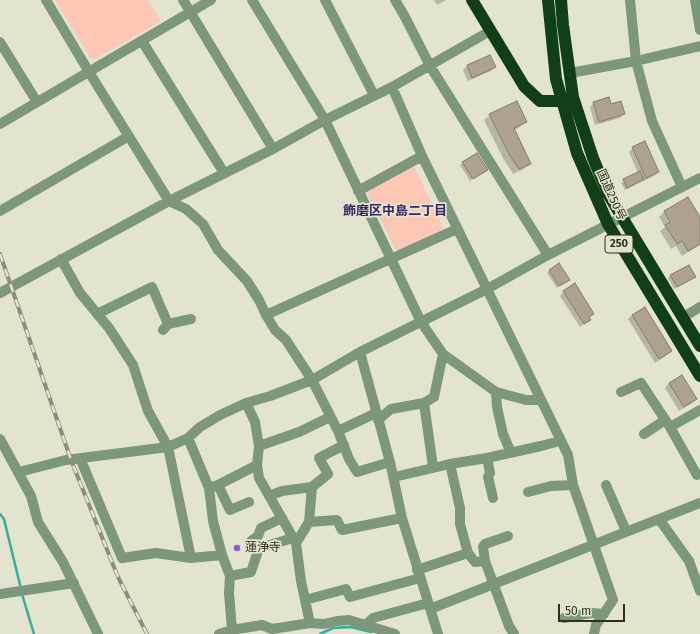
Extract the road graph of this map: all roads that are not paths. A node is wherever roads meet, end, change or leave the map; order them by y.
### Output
1 (46, 0) edge
2 (184, 0) edge
3 (211, 0) edge
4 (252, 0) edge
5 (325, 0) edge
6 (395, 0) edge
7 (472, 0) edge
8 (548, 0) edge
9 (561, 0) edge
10 (630, 0) edge
11 (695, 0) edge
12 (191, 12) junction
13 (700, 30) edge
14 (490, 31) junction
15 (142, 41) junction
16 (0, 42) edge
17 (700, 46) edge
18 (636, 61) junction
19 (430, 66) junction
20 (89, 72) junction
21 (570, 73) junction
22 (392, 87) junction
23 (374, 95) junction
24 (568, 99) junction
25 (37, 102) junction
26 (325, 120) junction
27 (0, 124) edge
28 (129, 136) junction
29 (274, 149) junction
30 (422, 156) junction
31 (224, 174) junction
32 (700, 178) edge
33 (682, 187) junction
34 (358, 191) junction
35 (169, 201) junction
36 (0, 211) edge
37 (621, 218) junction
38 (608, 224) junction
39 (457, 228) junction
40 (548, 255) junction
41 (61, 259) junction
42 (391, 259) junction
43 (486, 289) junction
44 (0, 293) edge
45 (700, 307) edge
46 (97, 314) junction
47 (266, 315) junction
48 (682, 318) junction
49 (191, 319) dead end
50 (421, 322) junction
51 (700, 346) edge
52 (360, 352) junction
53 (443, 354) junction
54 (700, 376) edge
55 (312, 380) junction
56 (496, 392) junction
57 (621, 392) dead end
58 (541, 400) junction
59 (246, 403) junction
60 (424, 403) junction
61 (700, 410) edge
62 (330, 417) junction
63 (377, 417) junction
64 (668, 424) junction
65 (338, 431) junction
66 (644, 434) dead end
67 (0, 438) edge
68 (188, 438) junction
69 (560, 438) junction
70 (344, 445) junction
71 (258, 446) junction
72 (168, 447) junction
73 (511, 453) junction
74 (80, 458) junction
75 (487, 458) junction
76 (390, 462) junction
77 (450, 464) junction
78 (257, 465) junction
79 (433, 467) junction
80 (19, 472) junction
81 (697, 475) dead end
82 (394, 477) junction
83 (573, 485) junction
84 (606, 485) dead end
85 (214, 487) junction
86 (312, 487) junction
87 (528, 492) dead end
88 (269, 496) junction
89 (493, 498) dead end
90 (249, 502) dead end
91 (700, 503) edge
92 (282, 518) junction
93 (402, 518) junction
94 (659, 519) junction
95 (309, 522) junction
96 (626, 531) junction
97 (508, 536) dead end
98 (295, 540) junction
99 (251, 541) dead end
100 (593, 544) junction
101 (468, 553) junction
102 (222, 555) junction
103 (191, 558) junction
104 (485, 561) junction
105 (418, 574) junction
106 (230, 576) junction
107 (74, 583) junction
108 (493, 584) junction
109 (700, 591) edge
110 (0, 594) edge
111 (305, 600) junction
112 (429, 606) junction
113 (604, 614) junction
114 (564, 618) dead end
115 (310, 623) junction
116 (366, 625) junction
117 (232, 630) junction
118 (272, 631) edge
119 (98, 634) edge
120 (219, 634) edge
121 (396, 634) edge
122 (438, 634) edge
123 (514, 634) edge
124 (594, 634) edge

1 - 20 street
2 - 12 street
3 - 12 street
4 - 26 street
5 - 23 street
6 - 19 street
7 - 14 highway
8 - 24 highway, 国道250号 / 250
9 - 21 highway, 国道250号 / 250
10 - 18 street
11 - 13 street
12 - 15 street
12 - 29 street
14 - 19 street
14 - 24 highway
15 - 20 street
15 - 31 street
16 - 25 street
17 - 18 street
18 - 21 street
18 - 33 street
19 - 22 street
19 - 40 street
20 - 25 street
20 - 28 street
21 - 24 highway, 国道250号 / 250
22 - 23 street
22 - 30 street
23 - 26 street
24 - 37 highway, 国道250号 / 250
24 - 38 highway, 国道250号 / 250
25 - 27 street
26 - 29 street
26 - 34 street
28 - 35 street
28 - 36 street
29 - 31 street
30 - 34 street
30 - 39 street
31 - 35 street
32 - 33 street
33 - 37 street
34 - 42 street
35 - 41 street
35 - 47 street
37 - 38 street
37 - 48 highway, 国道250号 / 250
38 - 40 street
38 - 54 highway, 国道250号 / 250
39 - 42 street
39 - 43 street
40 - 43 street
41 - 44 street
41 - 46 street
42 - 47 street
42 - 50 street
43 - 50 street
43 - 58 street
45 - 48 street
46 - 49 street
46 - 72 street
47 - 55 street
48 - 51 highway, 国道250号 / 250
50 - 52 street
50 - 53 street
52 - 55 street
52 - 63 street
53 - 56 street
53 - 60 street
55 - 59 street
55 - 62 street
56 - 58 street
56 - 73 street
57 - 64 street
58 - 69 street
59 - 68 street
59 - 71 street
60 - 63 street
60 - 79 street
61 - 64 street
62 - 65 street
62 - 71 street
63 - 65 street
63 - 76 street
64 - 66 street
64 - 81 street
65 - 70 street
67 - 80 street
68 - 72 street
68 - 85 street
69 - 73 street
69 - 83 street
70 - 76 street
70 - 86 street
71 - 78 street
72 - 74 street
72 - 103 street
73 - 75 street
74 - 80 street
74 - 103 street
75 - 77 street
75 - 89 street
76 - 82 street
77 - 79 street
77 - 101 street
78 - 85 street
78 - 88 street
79 - 82 street
80 - 107 street
82 - 93 street
83 - 87 street
83 - 100 street
84 - 96 street
85 - 90 street
85 - 102 street
86 - 88 street
86 - 95 street
88 - 92 street
91 - 94 street
92 - 98 street
92 - 99 street
93 - 95 street
93 - 105 street
94 - 96 street
94 - 109 street
95 - 98 street
96 - 100 street
97 - 104 street
98 - 106 street
98 - 111 street
100 - 108 street
100 - 113 street
101 - 104 street
101 - 105 street
102 - 103 street
102 - 106 street
104 - 108 street
105 - 111 street
105 - 112 street
106 - 117 street
107 - 110 street
107 - 119 street
108 - 112 street
108 - 123 street
111 - 115 street
112 - 116 street
112 - 122 street
113 - 114 street
113 - 124 street
115 - 116 street
115 - 118 street
116 - 121 street
117 - 118 street
117 - 120 street

